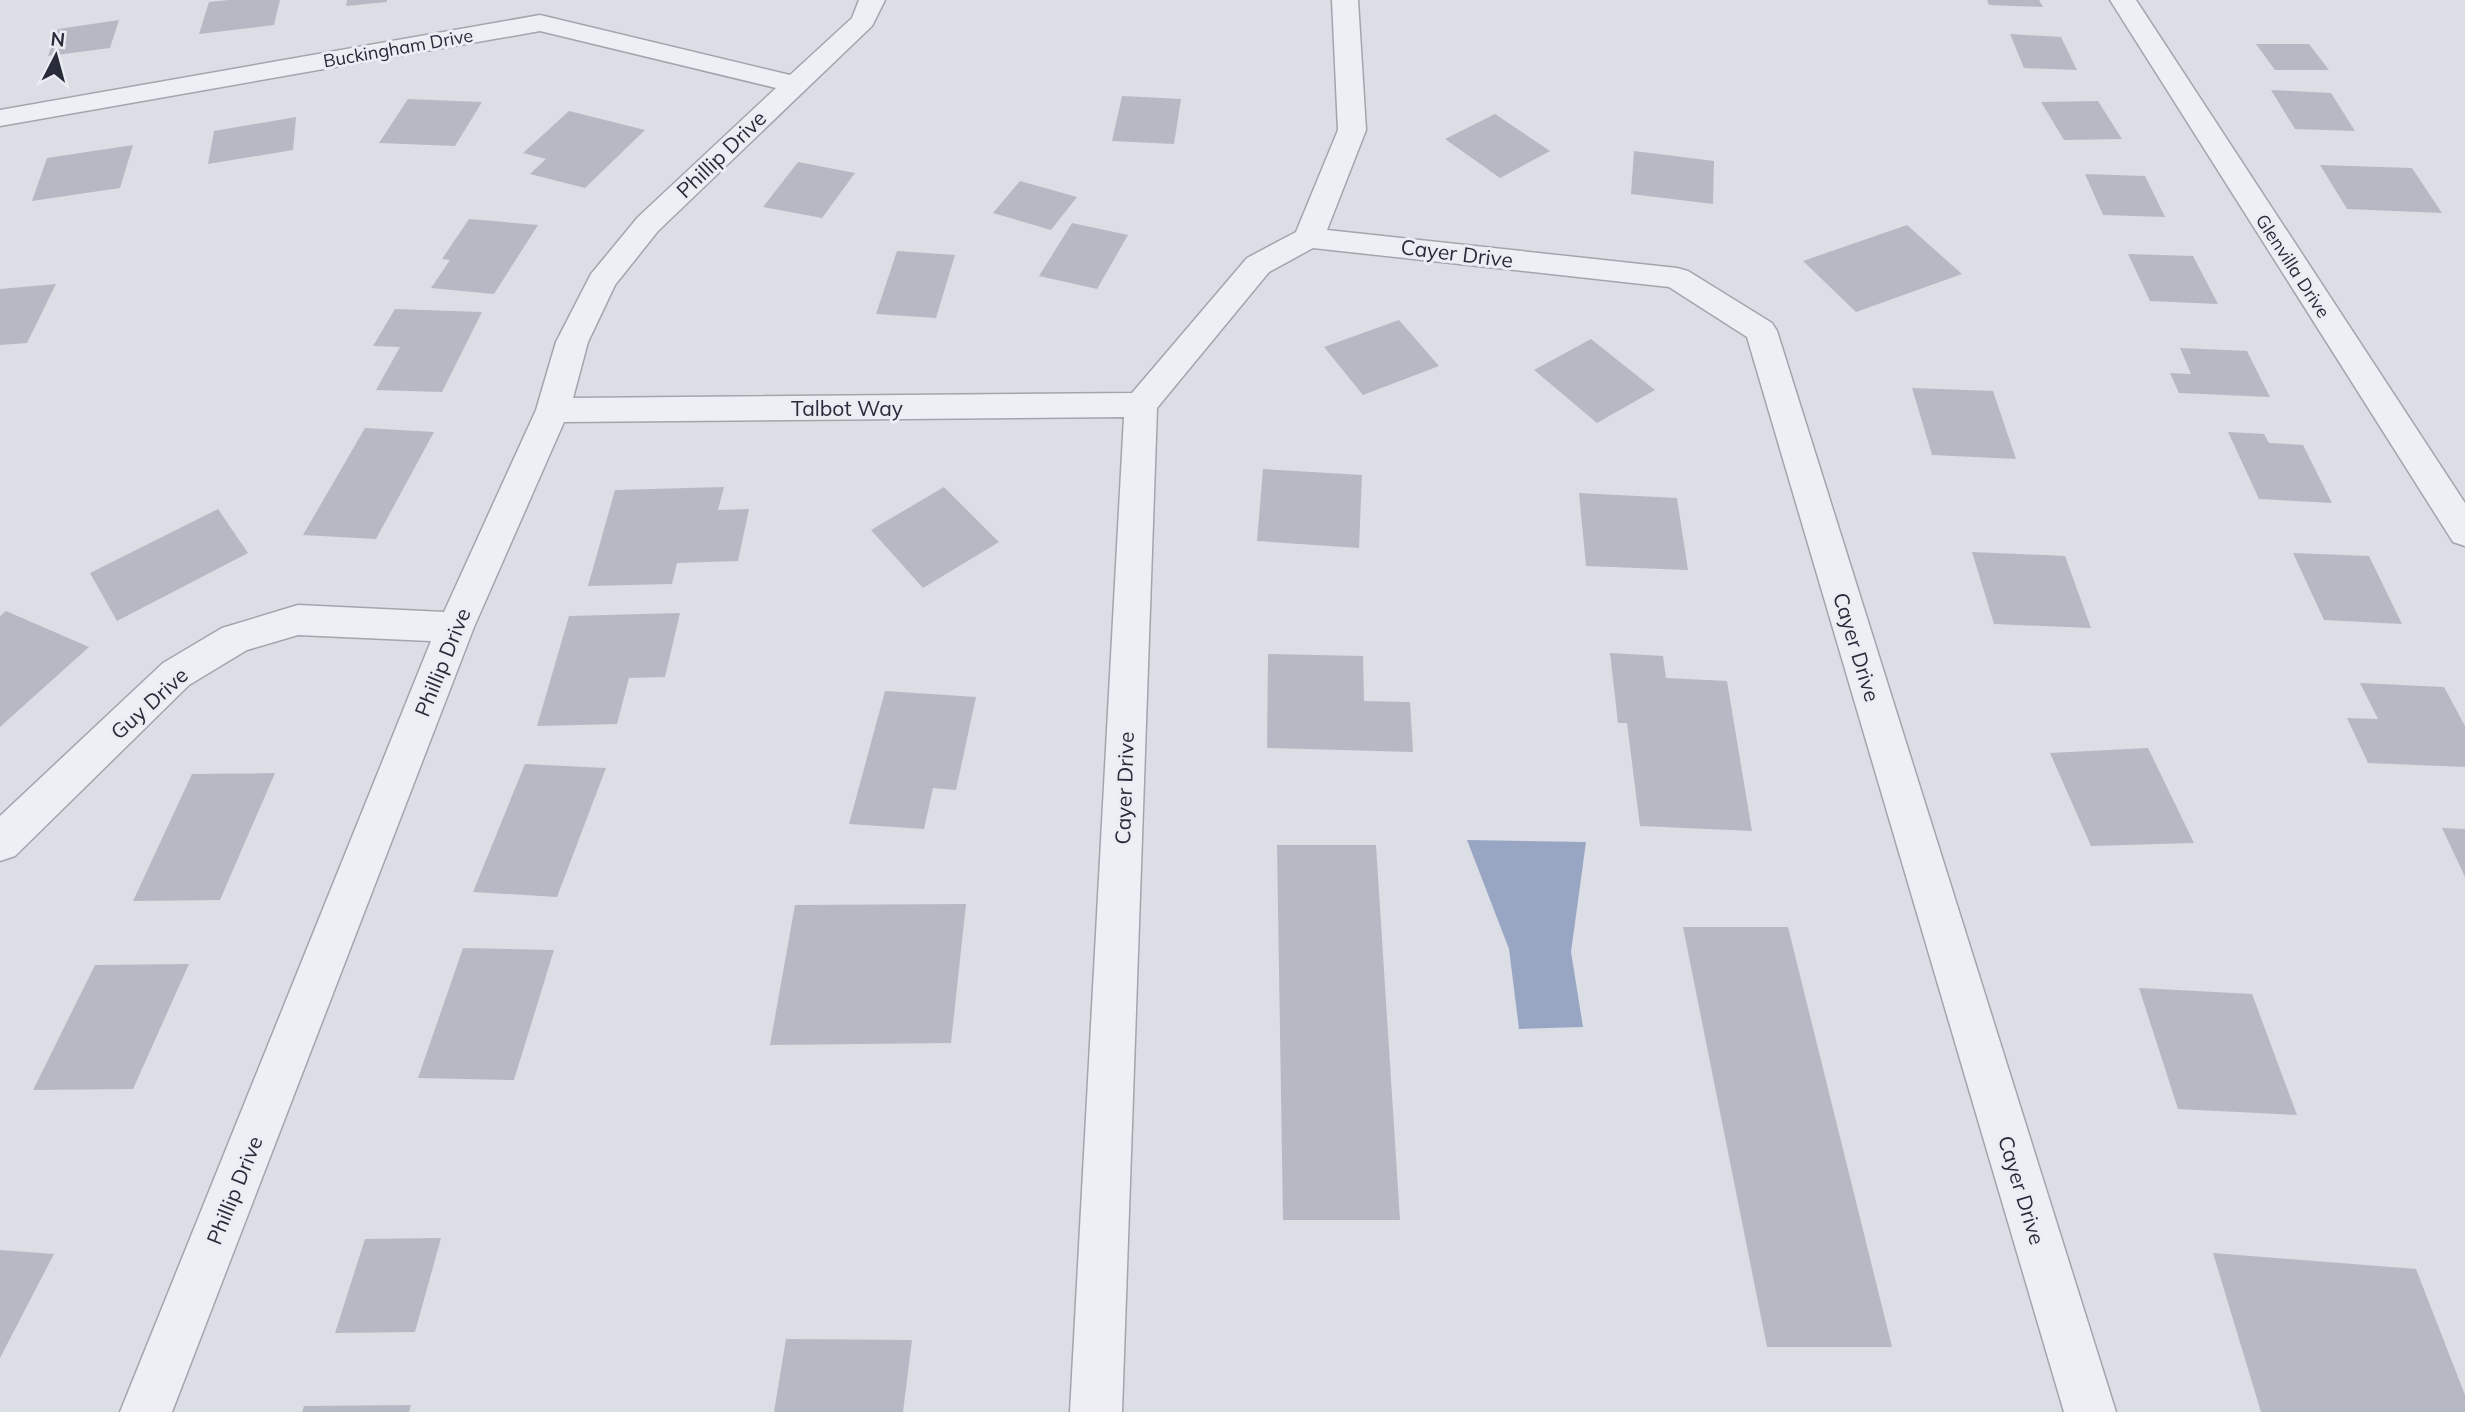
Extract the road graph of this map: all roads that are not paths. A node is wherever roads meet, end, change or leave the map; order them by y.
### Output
1 (872, 0) edge
2 (1345, 0) edge
3 (2123, 0) edge
4 (793, 84) junction
5 (0, 118) edge
6 (1309, 238) junction
7 (1141, 405) junction
8 (553, 410) junction
9 (2449, 483) edge
10 (2465, 532) edge
11 (455, 627) junction
12 (0, 843) edge
13 (146, 1412) edge
14 (1096, 1412) edge
15 (2090, 1412) edge

1 - 4 street, Phillip Drive
2 - 6 street
3 - 9 street, Glenvilla Drive
4 - 5 street, Buckingham Drive
4 - 8 street, Phillip Drive
6 - 7 street
6 - 15 street, Cayer Drive
7 - 8 street, Talbot Way
7 - 14 street, Cayer Drive
8 - 11 street, Phillip Drive
9 - 10 street, Glenvilla Drive
11 - 12 street, Guy Drive
11 - 13 street, Phillip Drive

